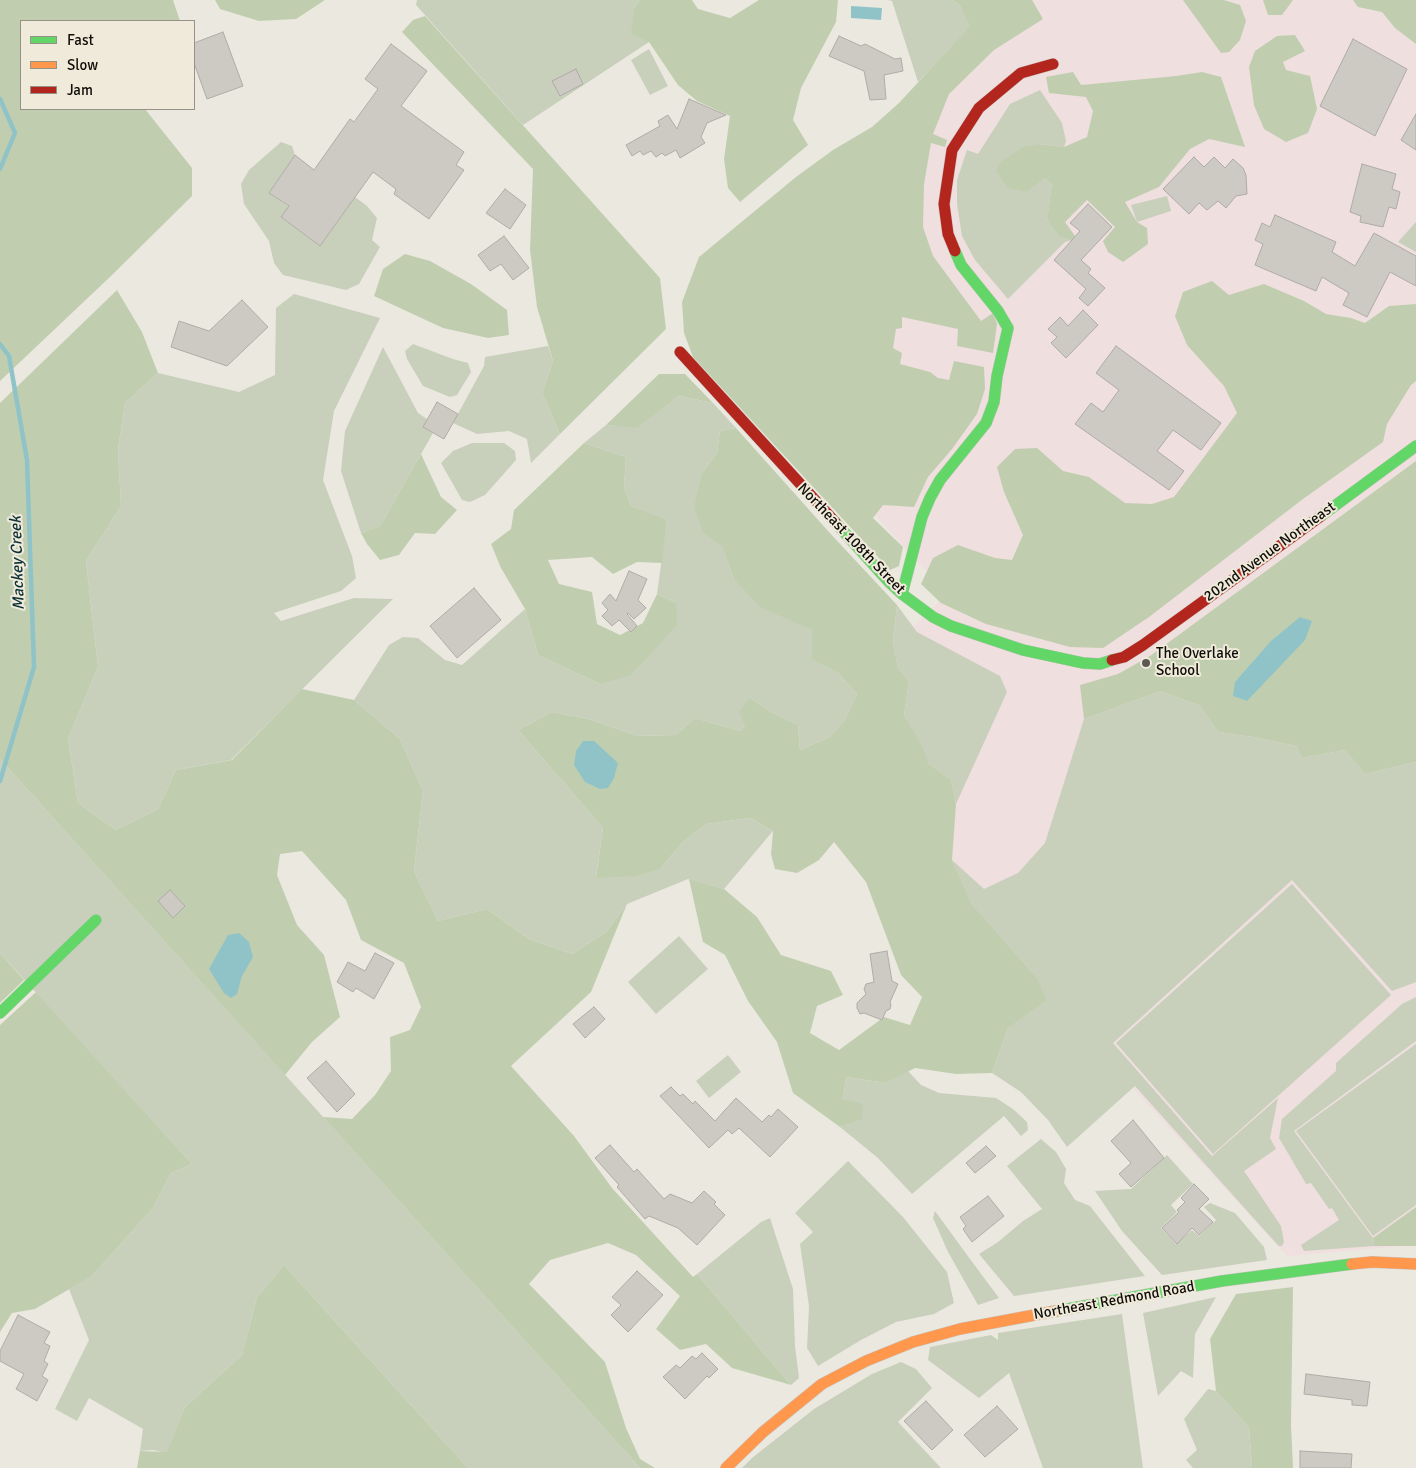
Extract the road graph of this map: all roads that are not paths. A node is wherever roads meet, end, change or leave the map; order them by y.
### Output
1 (1053, 64) dead end
2 (680, 352) dead end
3 (1416, 446) edge
4 (902, 594) junction
5 (1124, 657) joint
6 (96, 920) dead end
7 (0, 1013) edge
8 (1416, 1264) edge
9 (726, 1468) edge

1 - 4 street
2 - 4 street, Northeast 108th Street
3 - 5 street, 202nd Avenue Northeast
4 - 5 street, Northeast 108th Street
6 - 7 street
8 - 9 street, Northeast Redmond Road

